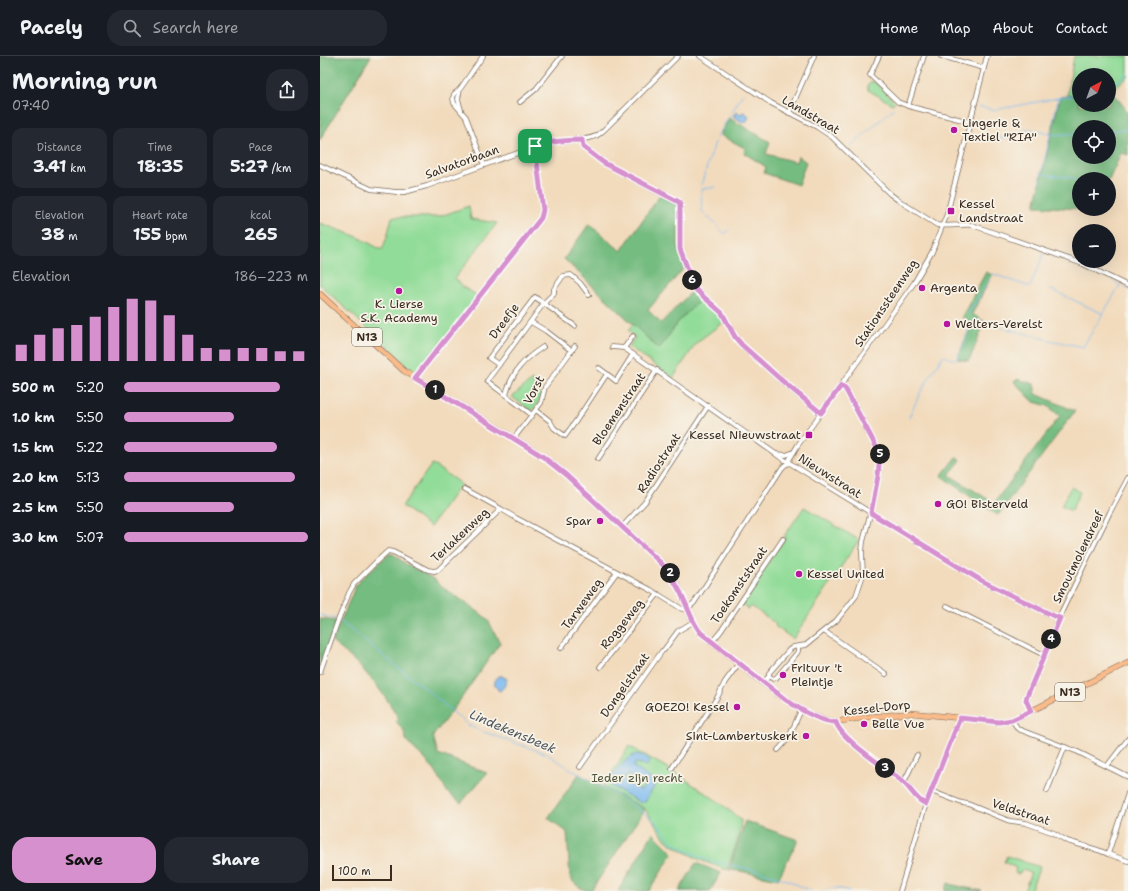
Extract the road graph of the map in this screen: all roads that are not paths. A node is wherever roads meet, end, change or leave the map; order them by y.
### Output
1 (484, 56) edge
2 (562, 56) edge
3 (678, 56) edge
4 (700, 56) edge
5 (814, 56) edge
6 (879, 56) edge
7 (924, 56) edge
8 (941, 56) edge
9 (987, 56) edge
10 (984, 68) junction
11 (520, 102) dead end
12 (908, 106) junction
13 (789, 113) junction
14 (970, 122) junction
15 (582, 140) junction
16 (535, 146) junction
17 (320, 165) edge
18 (484, 165) junction
19 (943, 226) junction
20 (1128, 286) edge
21 (320, 294) edge
22 (589, 295) dead end
23 (544, 304) junction
24 (531, 322) junction
25 (575, 326) dead end
26 (632, 336) dead end
27 (575, 346) dead end
28 (543, 347) dead end
29 (612, 347) dead end
30 (624, 348) junction
31 (572, 351) junction
32 (633, 354) junction
33 (499, 365) junction
34 (599, 368) dead end
35 (657, 370) junction
36 (607, 374) junction
37 (415, 378) junction
38 (841, 386) junction
39 (506, 395) junction
40 (708, 406) junction
41 (536, 410) junction
42 (821, 413) junction
43 (532, 415) junction
44 (514, 438) junction
45 (794, 452) junction
46 (776, 454) junction
47 (598, 459) dead end
48 (790, 463) junction
49 (1128, 478) edge
50 (465, 489) dead end
51 (502, 509) junction
52 (871, 513) junction
53 (622, 527) junction
54 (783, 539) dead end
55 (617, 572) junction
56 (658, 594) junction
57 (947, 606) dead end
58 (688, 608) junction
59 (1060, 618) junction
60 (693, 622) junction
61 (824, 631) junction
62 (712, 642) junction
63 (798, 647) junction
64 (561, 648) dead end
65 (1044, 655) junction
66 (739, 663) junction
67 (1128, 663) edge
68 (600, 667) dead end
69 (320, 672) edge
70 (886, 674) dead end
71 (769, 676) junction
72 (764, 683) junction
73 (801, 710) junction
74 (1031, 711) junction
75 (960, 718) junction
76 (1012, 720) junction
77 (836, 722) junction
78 (1128, 739) edge
79 (1064, 747) junction
80 (778, 750) dead end
81 (916, 755) dead end
82 (1107, 766) junction
83 (580, 767) dead end
84 (672, 768) dead end
85 (1128, 777) edge
86 (904, 782) junction
87 (931, 791) junction
88 (1047, 791) dead end
89 (1128, 793) edge
90 (926, 804) junction
91 (1108, 854) junction
92 (1128, 861) edge
93 (900, 891) edge

1 - 18 street
2 - 11 street
3 - 15 street, Salvatorbaan
4 - 13 street, Landstraat
5 - 13 street
6 - 12 street
7 - 12 street
8 - 10 street
9 - 10 street, Stationssteenweg
10 - 14 street, Stationssteenweg
12 - 14 street
13 - 19 street, Landstraat
14 - 19 street, Stationssteenweg
15 - 16 street, Salvatorbaan
15 - 42 street
16 - 18 street, Salvatorbaan
16 - 37 street
17 - 18 street, Salvatorbaan
19 - 20 street
19 - 38 street, Stationssteenweg
21 - 37 main road, N13
22 - 23 street
23 - 24 street, Dreefje
23 - 25 street
23 - 33 street, Dreefje
24 - 31 street
24 - 33 street, Dreefje
26 - 30 street
27 - 31 street, Vorst
28 - 39 street
29 - 30 street
30 - 32 street
31 - 41 street, Vorst
32 - 35 street, Nieuwstraat
32 - 36 street
33 - 39 street, Dreefje
34 - 36 street
35 - 40 street, Nieuwstraat
35 - 47 street, Bloemenstraat
36 - 41 street
37 - 44 main road, N13
38 - 42 street, Stationssteenweg
38 - 52 street
39 - 43 street
40 - 46 street, Nieuwstraat
40 - 53 street, Radiostraat
41 - 43 street, Vorst
42 - 45 street, Stationssteenweg
43 - 44 street, Vorst
44 - 53 main road, N13
45 - 46 street
45 - 48 street, Stationssteenweg
46 - 48 street, Nieuwstraat
48 - 52 street, Nieuwstraat
48 - 58 street, Stationssteenweg
49 - 59 street, Smoutmolendreef
50 - 51 street
51 - 55 street, Terlakenweg
51 - 69 street, Terlakenweg
52 - 59 street, Nieuwstraat
52 - 61 street
53 - 58 main road, N13
54 - 62 street, Toekomststraat
55 - 56 street, Terlakenweg
55 - 64 street, Tarweweg
56 - 58 street, Terlakenweg
56 - 68 street, Roggeweg
57 - 65 street
58 - 60 main road, N13
59 - 65 street, Smoutmolendreef
60 - 62 main road, Kessel-Dorp / N13
60 - 83 street, Dongelstraat
61 - 63 street
61 - 70 street
62 - 66 main road, Kessel-Dorp / N13
63 - 71 street
63 - 71 street
65 - 74 street, Smoutmolendreef
66 - 72 main road, Kessel-Dorp / N13
66 - 84 street
67 - 74 main road, N13
71 - 72 street
72 - 73 main road, Kessel-Dorp / N13
73 - 77 main road, Kessel-Dorp / N13
73 - 80 street
74 - 76 main road, N13
75 - 76 main road, Kessel-Dorp / N13
75 - 77 main road, Kessel-Dorp / N13
75 - 87 street
76 - 79 street
77 - 86 street
78 - 82 street
79 - 82 street
79 - 88 street
81 - 86 street
82 - 85 street
86 - 90 street
87 - 90 street
87 - 91 street, Veldstraat
89 - 91 street
90 - 93 street
91 - 92 street, Veldstraat

